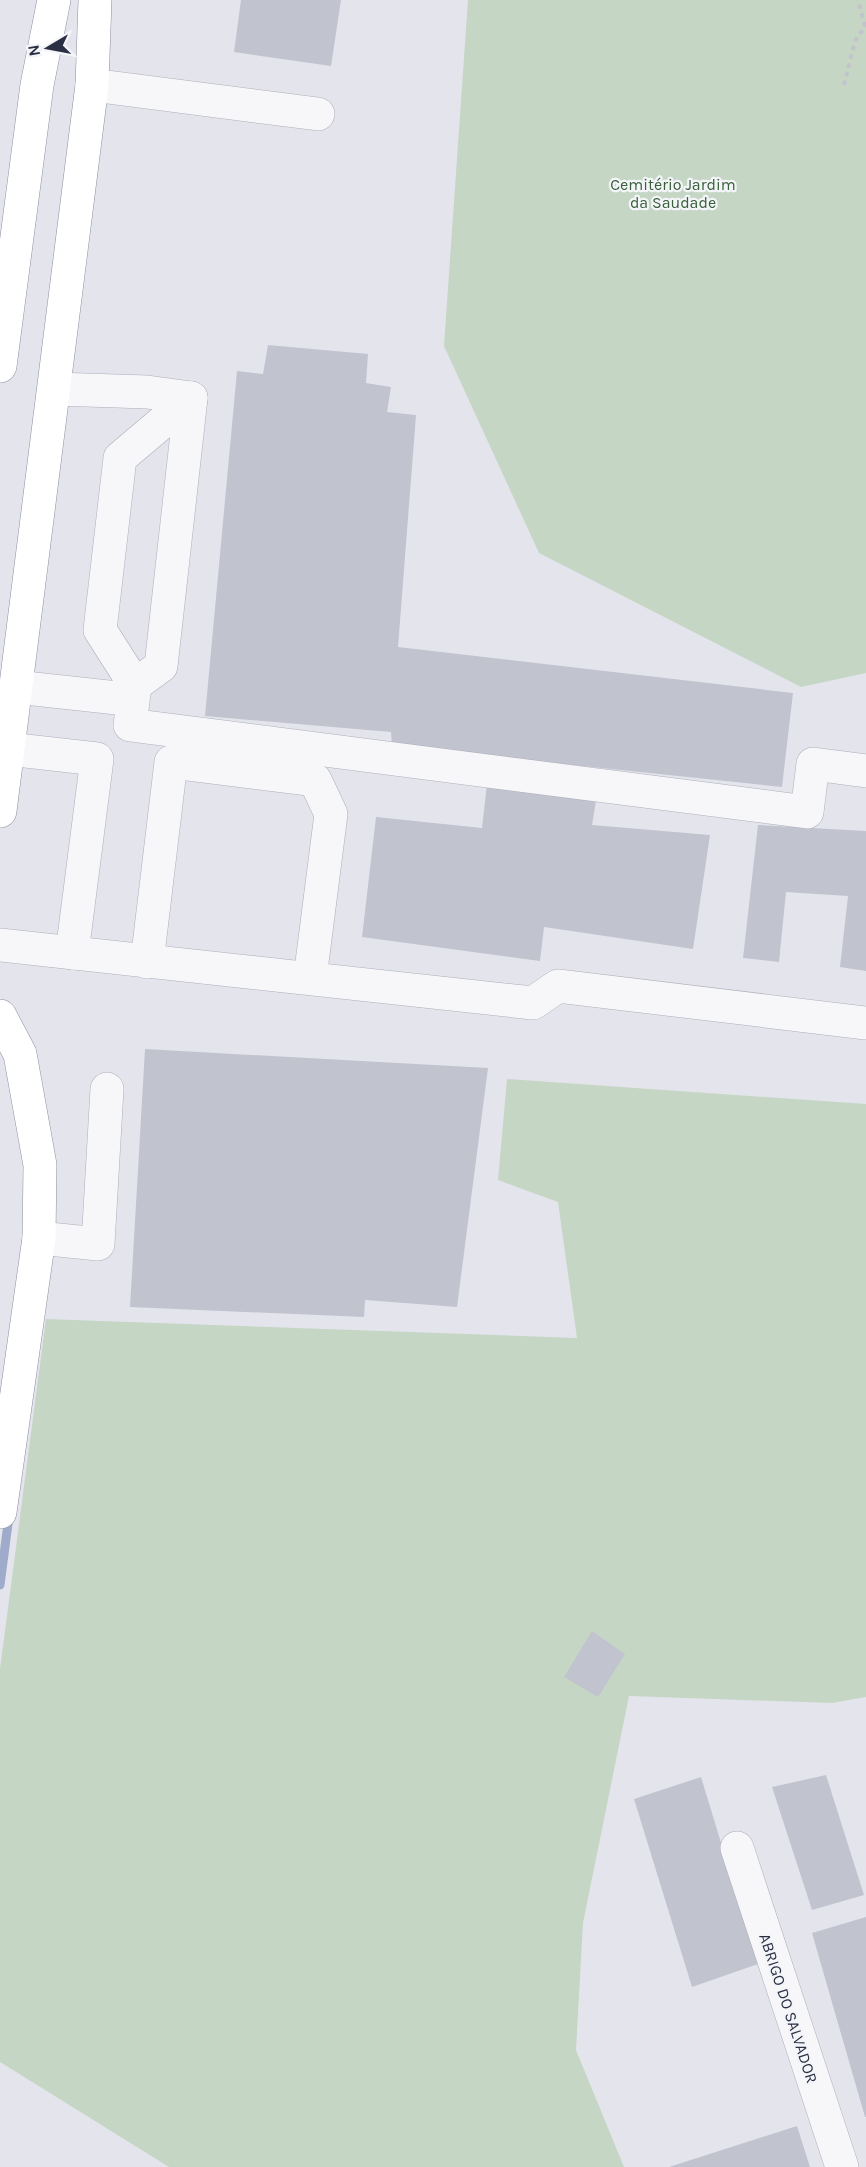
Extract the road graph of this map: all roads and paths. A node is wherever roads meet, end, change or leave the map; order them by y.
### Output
1 (54, 0) edge
2 (95, 0) edge
3 (858, 0) edge
4 (866, 26) edge
5 (92, 85) junction
6 (844, 85) dead end
7 (318, 114) dead end
8 (0, 350) edge
9 (1, 360) edge
10 (0, 366) edge
11 (55, 389) junction
12 (191, 398) junction
13 (135, 685) junction
14 (16, 687) junction
15 (8, 749) junction
16 (866, 771) edge
17 (0, 811) edge
18 (0, 945) edge
19 (72, 953) junction
20 (147, 962) junction
21 (310, 978) junction
22 (0, 1016) edge
23 (866, 1023) edge
24 (107, 1089) dead end
25 (39, 1238) junction
26 (0, 1512) edge
27 (737, 1848) dead end
28 (842, 2167) edge

1 - 9 highway
2 - 5 highway
3 - 4 path
4 - 6 path
5 - 7 lane
5 - 11 highway
8 - 9 lane
9 - 10 highway
11 - 12 lane
11 - 14 highway
12 - 13 lane
12 - 13 lane
13 - 14 lane
13 - 16 lane
14 - 15 highway
15 - 17 highway
15 - 19 lane
18 - 19 lane
19 - 20 lane
20 - 21 lane
20 - 21 lane
21 - 23 lane
22 - 25 highway
24 - 25 lane
25 - 26 highway
27 - 28 lane, ABRIGO DO SALVADOR

